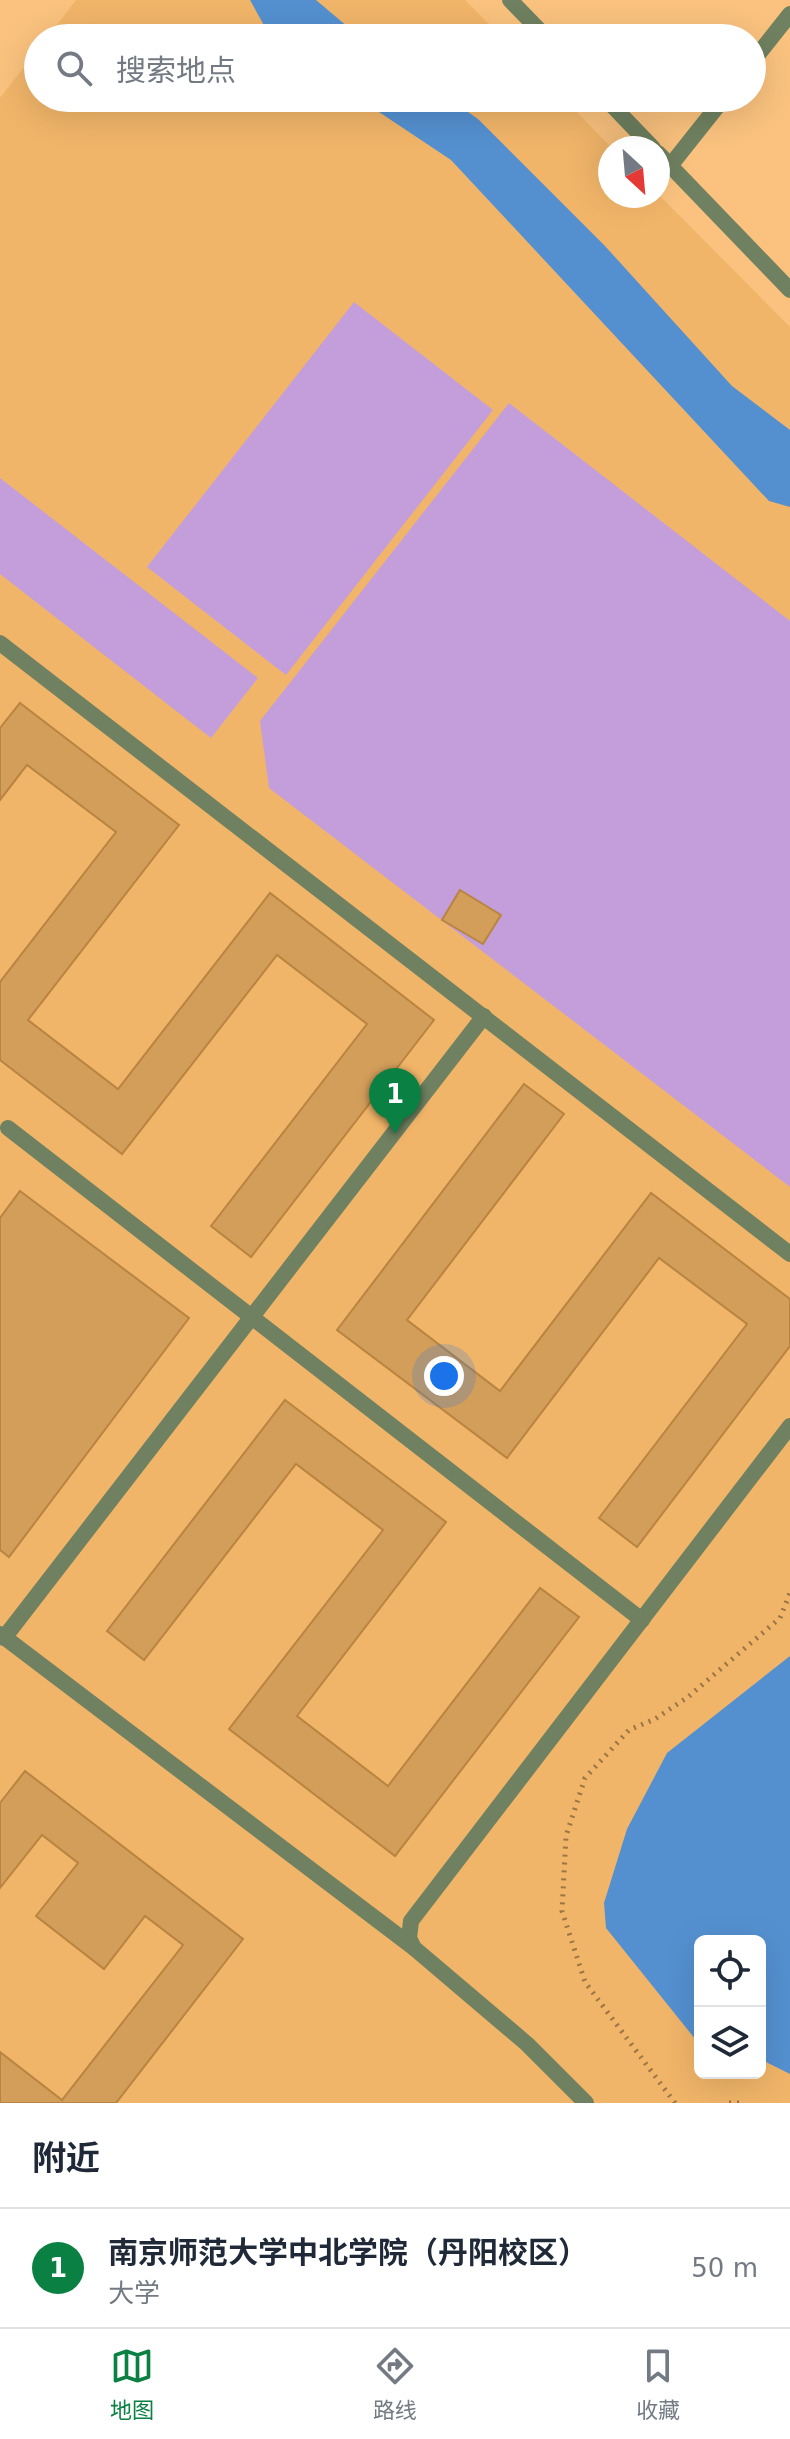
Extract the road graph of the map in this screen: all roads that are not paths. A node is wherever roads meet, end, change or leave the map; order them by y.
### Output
1 (510, 0) edge
2 (790, 14) edge
3 (533, 24) edge
4 (766, 44) edge
5 (618, 112) edge
6 (713, 112) edge
7 (641, 136) edge
8 (670, 166) joint
9 (790, 290) edge
10 (0, 643) edge
11 (484, 1016) junction
12 (3, 1129) edge
13 (790, 1254) edge
14 (252, 1317) junction
15 (790, 1426) edge
16 (642, 1620) junction
17 (3, 1642) edge
18 (414, 1948) junction
19 (586, 2103) edge

1 - 3 street
2 - 4 street
5 - 7 street
6 - 8 street
8 - 9 street
10 - 11 street
11 - 13 street
11 - 14 street
12 - 14 street
14 - 16 street
14 - 17 street
15 - 16 street
16 - 18 street
17 - 18 street
18 - 19 street

